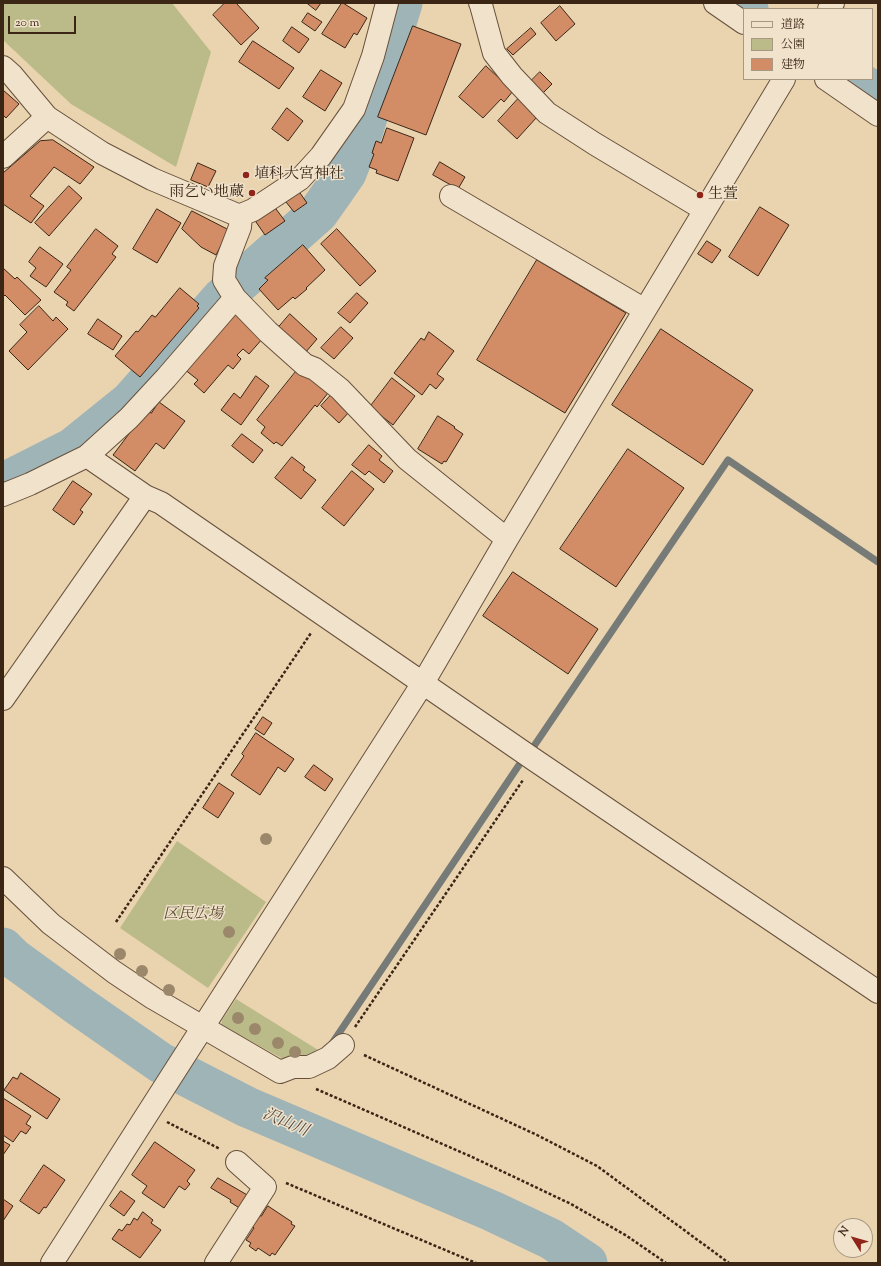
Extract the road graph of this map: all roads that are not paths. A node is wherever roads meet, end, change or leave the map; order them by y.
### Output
1 (386, 3) edge
2 (480, 3) edge
3 (715, 3) edge
4 (743, 22) edge
5 (3, 67) edge
6 (783, 80) edge
7 (827, 80) edge
8 (878, 115) edge
9 (47, 117) junction
10 (3, 157) edge
11 (451, 196) dead end
12 (705, 210) junction
13 (241, 215) junction
14 (229, 289) junction
15 (645, 310) junction
16 (87, 456) junction
17 (3, 495) edge
18 (145, 496) junction
19 (508, 539) junction
20 (423, 683) junction
21 (3, 699) edge
22 (3, 878) edge
23 (878, 992) edge
24 (201, 1029) junction
25 (343, 1045) road end
26 (237, 1162) road end
27 (52, 1263) edge
28 (216, 1263) edge

1 - 13 street
2 - 12 street
3 - 4 street
5 - 9 street
6 - 12 street
7 - 8 street
9 - 10 street
9 - 13 street
11 - 15 street
12 - 15 street
13 - 14 street
14 - 16 street
14 - 19 street
15 - 19 street
16 - 17 street
16 - 18 street
18 - 20 street
18 - 21 street
19 - 20 street
20 - 23 street
20 - 24 street
22 - 24 street
24 - 25 street
24 - 27 street
26 - 28 street

